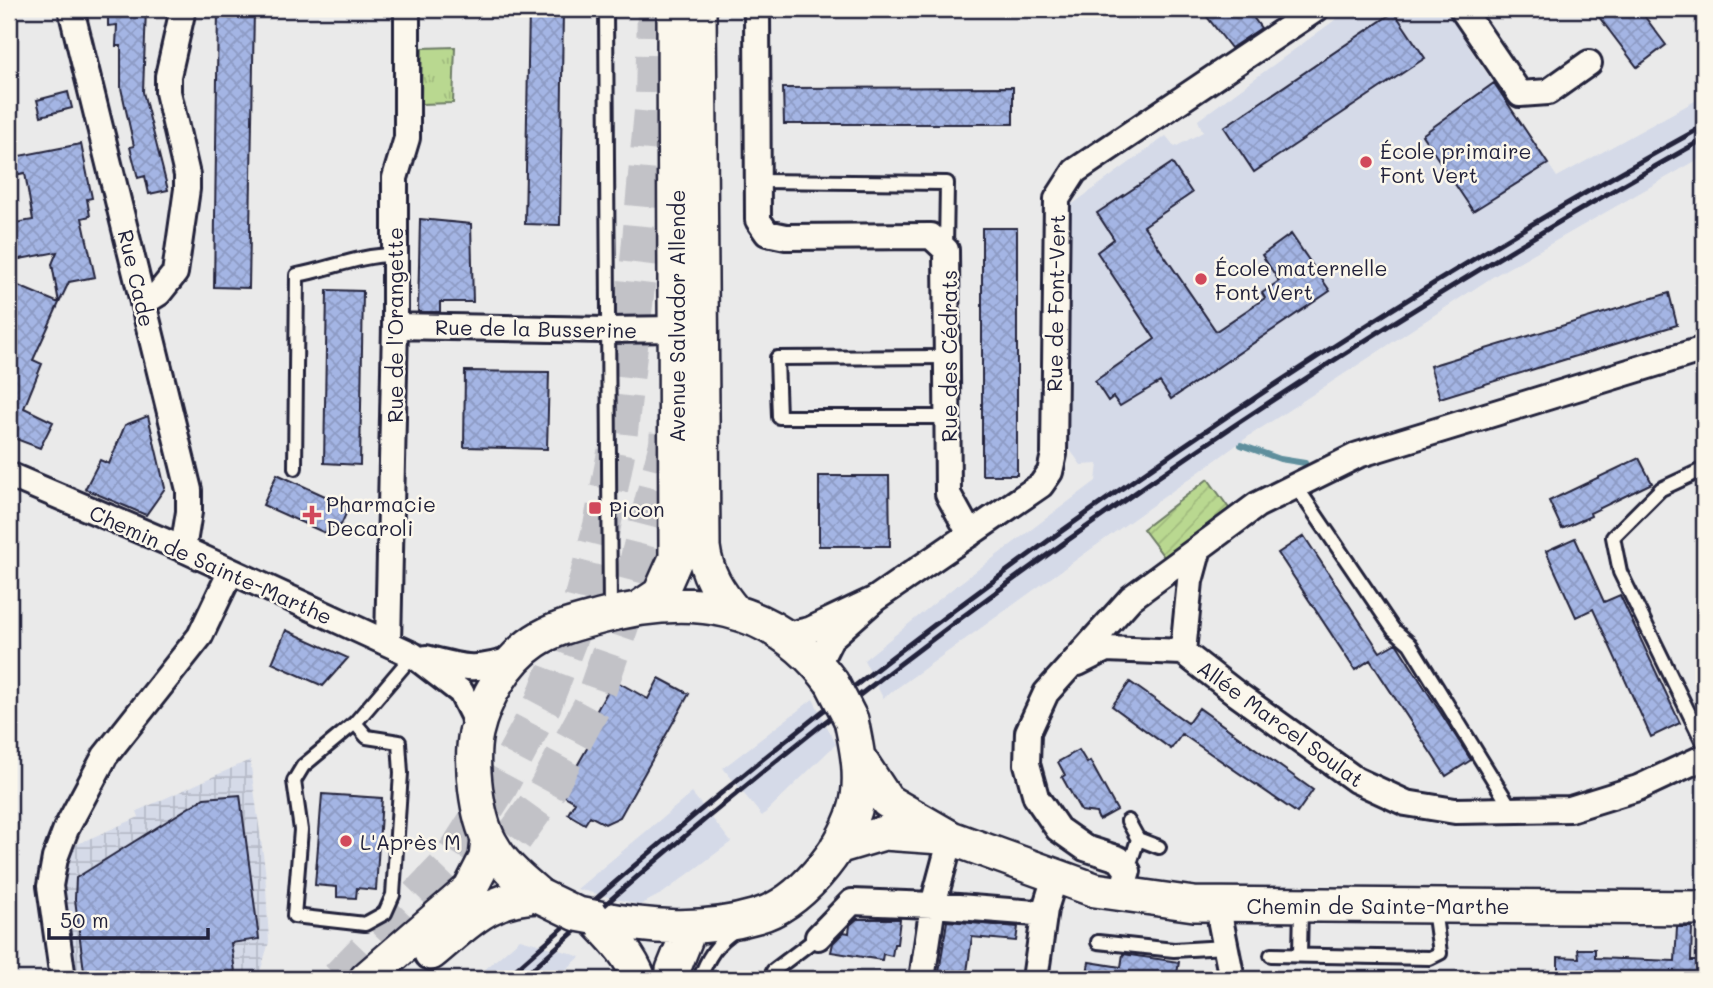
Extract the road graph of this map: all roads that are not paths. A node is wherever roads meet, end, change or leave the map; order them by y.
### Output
1 (71, 9) edge
2 (183, 9) edge
3 (407, 9) edge
4 (606, 9) edge
5 (674, 9) edge
6 (699, 9) edge
7 (757, 9) edge
8 (1316, 9) edge
9 (1462, 9) edge
10 (1589, 63) dead end
11 (758, 181) junction
12 (946, 250) junction
13 (394, 255) junction
14 (143, 303) junction
15 (395, 326) junction
16 (676, 329) junction
17 (607, 330) junction
18 (1704, 349) edge
19 (948, 357) junction
20 (948, 417) junction
21 (295, 468) dead end
22 (1704, 469) edge
23 (9, 475) edge
24 (1296, 486) junction
25 (970, 534) junction
26 (1199, 548) junction
27 (183, 549) junction
28 (231, 571) junction
29 (875, 599) junction
30 (624, 611) junction
31 (735, 612) junction
32 (784, 636) junction
33 (388, 643) junction
34 (1183, 652) junction
35 (413, 655) junction
36 (514, 659) junction
37 (1068, 668) junction
38 (825, 674) junction
39 (355, 723) junction
40 (476, 734) junction
41 (1704, 744) edge
42 (1704, 757) edge
43 (860, 760) junction
44 (1512, 810) junction
45 (1128, 821) dead end
46 (951, 838) junction
47 (1139, 839) junction
48 (488, 840) junction
49 (837, 847) junction
50 (1159, 847) dead end
51 (1055, 877) junction
52 (1125, 883) junction
53 (540, 896) junction
54 (1219, 904) junction
55 (933, 905) junction
56 (1301, 905) junction
57 (1434, 905) junction
58 (1704, 908) edge
59 (1045, 909) junction
60 (758, 916) junction
61 (690, 928) junction
62 (626, 937) junction
63 (818, 937) joint
64 (1098, 942) dead end
65 (1225, 947) junction
66 (1300, 954) junction
67 (1271, 955) dead end
68 (63, 979) edge
69 (366, 979) edge
70 (400, 979) edge
71 (639, 979) edge
72 (673, 979) edge
73 (700, 979) edge
74 (772, 979) edge
75 (922, 979) edge
76 (1035, 979) edge
77 (1232, 979) edge

1 - 14 street, Rue Cade
2 - 14 street
3 - 13 street, Rue de l'Orangette
4 - 17 lane
5 - 16 street, Avenue Salvador Allende
6 - 31 street, Avenue Salvador Allende
7 - 11 street, Rue des Cédrats
8 - 25 street, Rue de Font-Vert
9 - 10 street
11 - 12 street, Rue des Cédrats
11 - 12 lane
12 - 19 street, Rue des Cédrats
13 - 15 street, Rue de l'Orangette
13 - 21 lane
14 - 27 street, Rue Cade
15 - 17 street, Rue de la Busserine
15 - 33 street, Rue de l'Orangette
16 - 17 street, Rue de la Busserine
16 - 30 street, Avenue Salvador Allende
17 - 30 lane
18 - 24 street, Allée Marcel Soulat
19 - 20 street, Rue des Cédrats
19 - 20 lane
20 - 25 street, Rue des Cédrats
22 - 41 lane
23 - 27 street, Chemin de Sainte-Marthe
24 - 26 street, Allée Marcel Soulat
24 - 44 lane
25 - 29 street, Rue de Font-Vert
26 - 34 street, Allée Marcel Soulat
26 - 37 street, Allée Marcel Soulat
27 - 28 street, Chemin de Sainte-Marthe
28 - 33 street, Chemin de Sainte-Marthe
28 - 68 street
29 - 32 street, Rue de Font-Vert
29 - 38 street, Rue de Font-Vert
30 - 31 street
30 - 36 street
31 - 32 street
32 - 38 street
33 - 35 street, Chemin de Sainte-Marthe
34 - 37 street, Allée Marcel Soulat
34 - 44 street, Allée Marcel Soulat
35 - 36 street, Chemin de Sainte-Marthe
35 - 39 lane
35 - 40 street, Chemin de Sainte-Marthe
36 - 40 street
37 - 52 street, Allée Marcel Soulat
38 - 43 street, bridge
39 - 39 lane
40 - 48 street
42 - 44 street, Allée Marcel Soulat
43 - 46 street, Chemin de Sainte-Marthe
43 - 49 street
45 - 47 lane
46 - 49 street, Chemin de Sainte-Marthe
46 - 51 street, Chemin de Sainte-Marthe
46 - 55 street
47 - 50 lane
47 - 52 lane
48 - 53 street
48 - 69 street
49 - 60 street
51 - 52 street, Chemin de Sainte-Marthe
51 - 59 street
52 - 54 street, Chemin de Sainte-Marthe
53 - 62 street, bridge
53 - 70 street
54 - 56 street, Chemin de Sainte-Marthe
54 - 65 street
55 - 59 street
55 - 63 street
55 - 75 street
56 - 57 street, Chemin de Sainte-Marthe
56 - 66 lane
57 - 58 street, Chemin de Sainte-Marthe
57 - 66 lane
59 - 76 street
60 - 61 street
60 - 73 lane
61 - 62 street
61 - 72 street
62 - 71 street
63 - 74 lane
64 - 65 lane
65 - 77 street
66 - 67 lane

